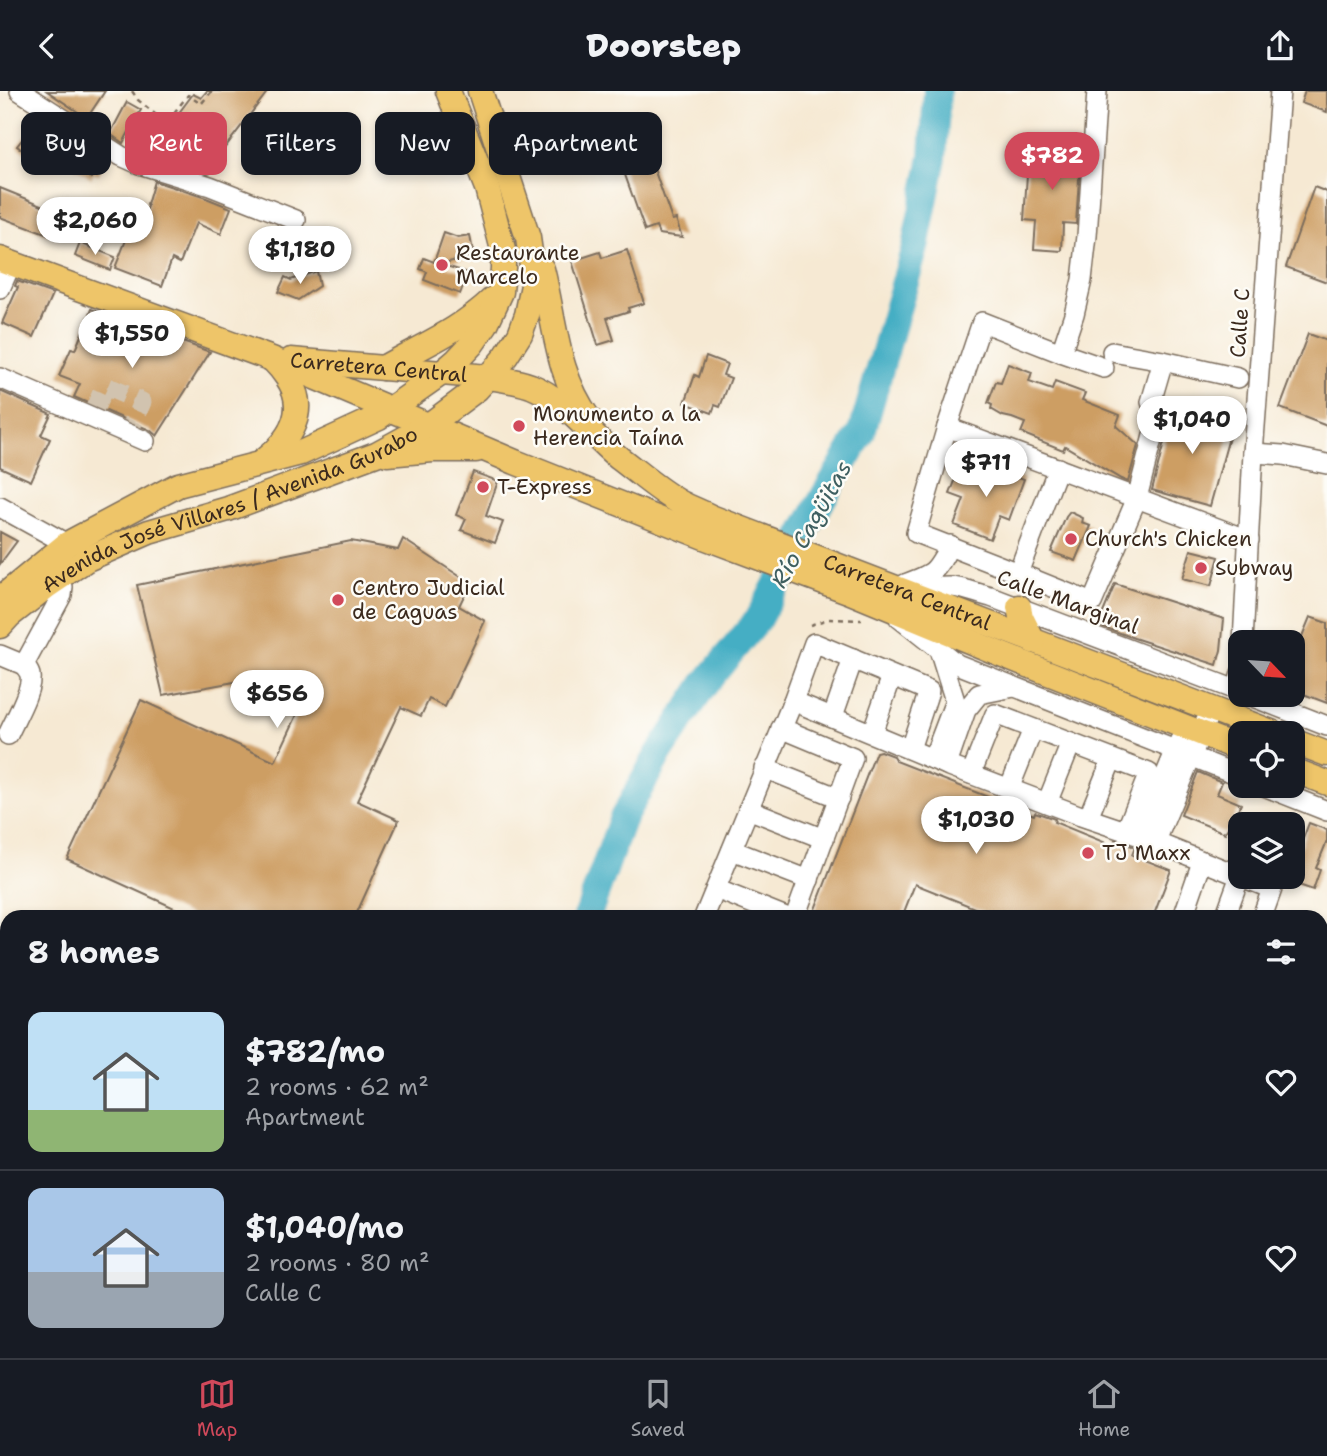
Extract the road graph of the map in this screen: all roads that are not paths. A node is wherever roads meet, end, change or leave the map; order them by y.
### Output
1 (20, 91) edge
2 (448, 91) edge
3 (480, 91) edge
4 (1097, 91) edge
5 (1280, 91) edge
6 (296, 221) dead end
7 (528, 238) junction
8 (5, 261) edge
9 (0, 289) edge
10 (501, 292) junction
11 (1061, 353) junction
12 (272, 359) junction
13 (1163, 361) junction
14 (383, 368) junction
15 (443, 372) junction
16 (488, 377) junction
17 (0, 378) edge
18 (1238, 379) dead end
19 (391, 410) junction
20 (429, 425) junction
21 (947, 427) junction
22 (135, 434) dead end
23 (1253, 453) junction
24 (376, 454) junction
25 (498, 454) junction
26 (617, 456) junction
27 (260, 464) junction
28 (1327, 464) edge
29 (1058, 468) junction
30 (1137, 498) junction
31 (0, 507) edge
32 (707, 527) junction
33 (1249, 540) junction
34 (67, 544) junction
35 (950, 545) junction
36 (1018, 573) junction
37 (60, 577) junction
38 (859, 581) junction
39 (901, 585) junction
40 (0, 599) edge
41 (885, 606) junction
42 (1019, 607) junction
43 (0, 626) edge
44 (1244, 630) edge
45 (1033, 641) junction
46 (938, 649) junction
47 (0, 655) edge
48 (853, 659) junction
49 (24, 665) junction
50 (892, 675) junction
51 (1228, 682) edge
52 (1014, 687) junction
53 (793, 701) junction
54 (1203, 706) junction
55 (1286, 707) edge
56 (833, 716) junction
57 (1242, 721) edge
58 (1327, 726) edge
59 (781, 728) junction
60 (1033, 729) junction
61 (1193, 730) junction
62 (872, 733) junction
63 (8, 735) dead end
64 (1071, 743) junction
65 (1228, 744) edge
66 (1305, 745) edge
67 (910, 749) junction
68 (1183, 754) junction
69 (1327, 754) edge
70 (1112, 758) junction
71 (940, 762) junction
72 (764, 768) junction
73 (1228, 771) edge
74 (971, 774) junction
75 (1309, 776) edge
76 (1009, 789) junction
77 (839, 798) junction
78 (1297, 799) joint
79 (1047, 803) junction
80 (748, 809) junction
81 (1327, 811) edge
82 (1088, 818) junction
83 (1140, 837) junction
84 (824, 839) junction
85 (732, 850) junction
86 (1202, 862) junction
87 (1228, 872) edge
88 (809, 880) junction
89 (1235, 889) edge
90 (1272, 889) edge
91 (716, 890) junction
92 (707, 910) edge
93 (768, 910) edge
94 (798, 910) edge
95 (1185, 910) edge
96 (1228, 910) edge
97 (1264, 910) edge

1 - 6 street
2 - 10 main road
3 - 7 main road
4 - 11 street
5 - 23 street, Calle C
7 - 16 main road, Avenida José Villares / Avenida Gurabo
7 - 26 main road
8 - 9 street
8 - 12 main road
10 - 14 main road
10 - 15 main road, Avenida José Villares / Avenida Gurabo
11 - 13 street
11 - 21 street
12 - 14 main road, Carretera Central
12 - 19 main road, Carretera Central
12 - 27 main road
13 - 18 street
13 - 30 street
14 - 15 main road, Carretera Central
15 - 16 main road, Carretera Central
15 - 19 main road, Avenida José Villares / Avenida Gurabo
16 - 20 main road, Avenida José Villares / Avenida Gurabo
16 - 26 main road, Carretera Central
17 - 22 street
19 - 20 main road, Carretera Central
19 - 27 main road, Avenida José Villares / Avenida Gurabo
20 - 24 main road, Avenida José Villares / Avenida Gurabo
20 - 25 main road, Carretera Central
21 - 29 street
21 - 35 street
23 - 28 street
23 - 33 street, Calle C
24 - 25 main road
24 - 37 main road, Avenida José Villares / Avenida Gurabo
25 - 32 main road, Carretera Central
26 - 32 main road, Carretera Central
27 - 34 main road, Avenida José Villares / Avenida Gurabo
29 - 30 street
29 - 36 street
30 - 33 street
30 - 36 street
31 - 34 street
32 - 38 main road, Carretera Central
33 - 44 street, Calle C
34 - 40 main road, Avenida José Villares / Avenida Gurabo
35 - 36 street
35 - 39 street
37 - 43 main road, Avenida José Villares / Avenida Gurabo
37 - 49 street
38 - 39 street, Calle Marginal
38 - 41 main road, Carretera Central
38 - 45 main road, Carretera Central
39 - 42 street, Calle Marginal
41 - 46 street
41 - 61 main road, Carretera Central
42 - 45 main road
42 - 51 street, Calle Marginal
45 - 54 main road, Carretera Central
46 - 52 street
46 - 71 street
47 - 49 street
48 - 50 street
48 - 53 street
48 - 56 street
49 - 63 street
50 - 62 street
50 - 67 street
52 - 68 street
52 - 71 street
53 - 56 street
53 - 59 street
54 - 57 main road, Carretera Central
54 - 61 street
55 - 58 street, Calle Marginal
56 - 62 street
59 - 72 street
59 - 77 street
60 - 64 street
60 - 74 street
60 - 76 street
61 - 65 main road, Carretera Central
61 - 68 street
62 - 67 street
64 - 70 street
64 - 79 street
66 - 69 main road
67 - 71 street
68 - 73 street
68 - 83 street
70 - 82 street
70 - 83 street
71 - 74 street
72 - 77 street
72 - 80 street
74 - 76 street
75 - 78 street
76 - 79 street
77 - 84 street
78 - 81 street
79 - 82 street
80 - 84 street
80 - 85 street
82 - 83 street
83 - 86 street
84 - 88 street
85 - 88 street
85 - 91 street
86 - 87 street
86 - 95 street
88 - 94 street
89 - 96 street
90 - 97 street
91 - 92 street
91 - 93 street

